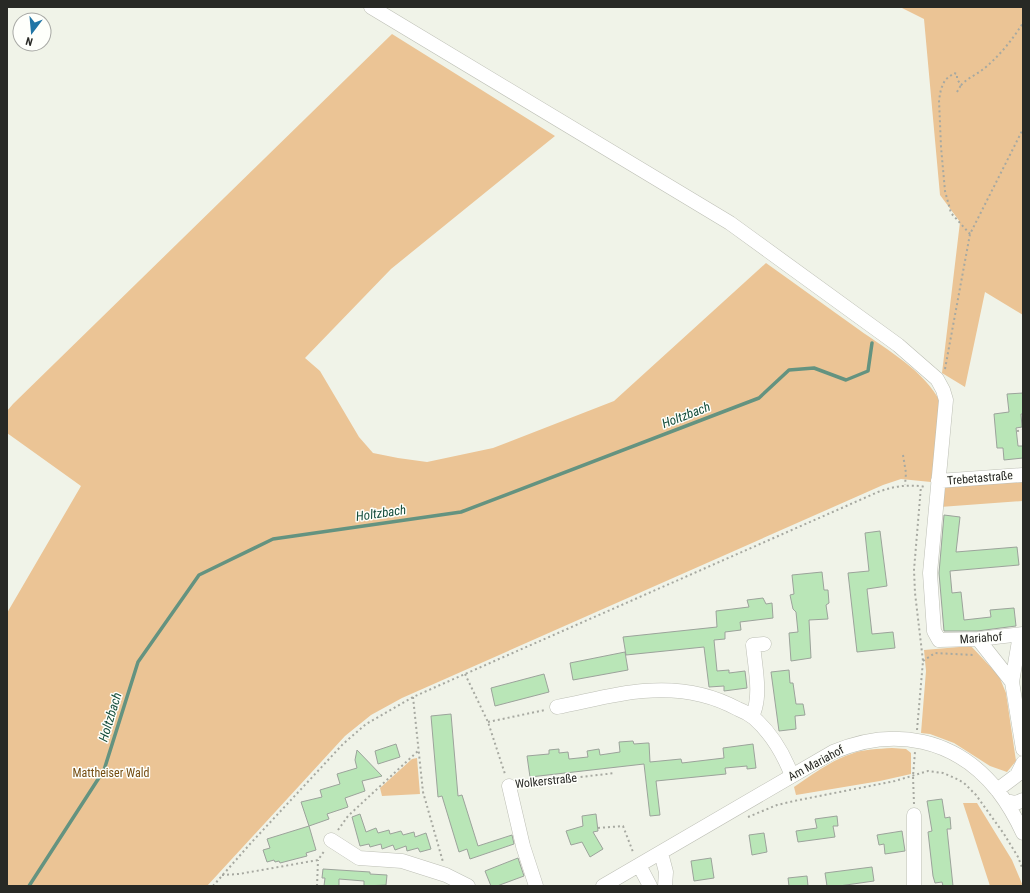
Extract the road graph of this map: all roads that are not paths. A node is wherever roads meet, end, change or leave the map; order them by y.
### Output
1 (372, 7) edge
2 (1023, 475) edge
3 (938, 482) junction
4 (1021, 635) edge
5 (978, 639) junction
6 (764, 644) dead end
7 (1012, 682) junction
8 (556, 707) road end
9 (752, 716) junction
10 (1023, 749) edge
11 (1023, 763) edge
12 (792, 776) junction
13 (508, 786) road end
14 (1002, 796) junction
15 (1023, 800) edge
16 (914, 815) dead end
17 (1023, 833) edge
18 (331, 840) dead end
19 (661, 853) junction
20 (636, 859) junction
21 (468, 886) edge
22 (536, 886) edge
23 (603, 886) edge
24 (650, 886) edge
25 (665, 886) edge
26 (912, 886) edge

1 - 3 street
2 - 3 street, Trebetastraße
3 - 5 street, Mariahof
4 - 5 street, Mariahof
4 - 7 street
5 - 7 street
6 - 9 street
7 - 10 street
8 - 9 street
9 - 12 street
11 - 14 street
12 - 14 street, Am Mariahof
12 - 19 street, Am Mariahof
13 - 22 street, Wolkerstraße
14 - 15 street
14 - 17 street, Am Mariahof
16 - 26 street
18 - 21 street
19 - 20 street, Am Mariahof
19 - 25 street
20 - 23 street, Am Mariahof
20 - 24 street

